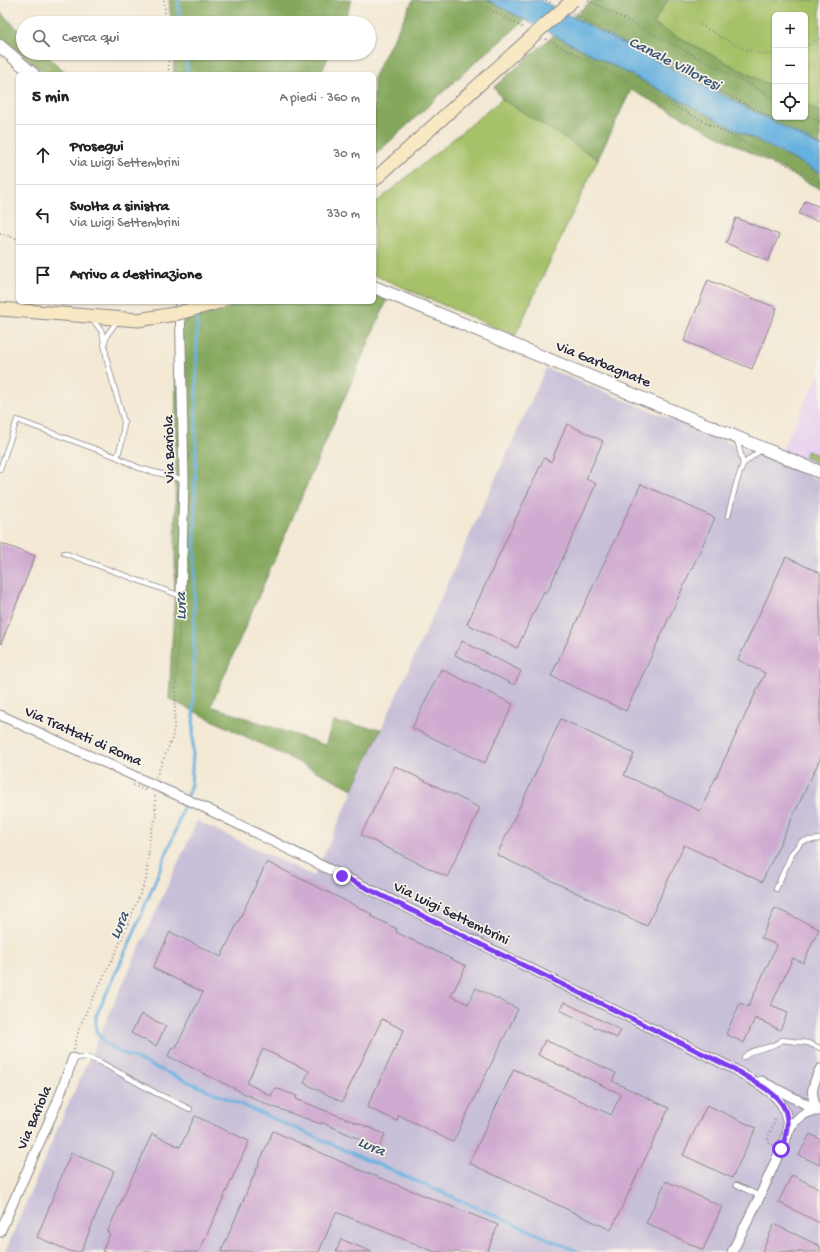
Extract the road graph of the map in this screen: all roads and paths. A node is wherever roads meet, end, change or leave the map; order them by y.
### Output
1 (164, 0) edge
2 (472, 0) edge
3 (546, 0) edge
4 (588, 0) edge
5 (553, 4) dead end
6 (570, 6) edge
7 (165, 16) edge
8 (697, 23) dead end
9 (527, 29) dead end
10 (541, 36) dead end
11 (820, 38) edge
12 (808, 45) edge
13 (0, 46) edge
14 (772, 55) edge
15 (16, 60) edge
16 (16, 60) edge
17 (168, 60) edge
18 (31, 72) edge
19 (169, 72) edge
20 (772, 96) edge
21 (808, 116) edge
22 (820, 122) edge
23 (820, 143) edge
24 (376, 178) edge
25 (820, 182) edge
26 (0, 233) edge
27 (16, 238) edge
28 (376, 288) edge
29 (180, 304) edge
30 (212, 304) edge
31 (0, 310) edge
32 (89, 316) junction
33 (120, 318) junction
34 (104, 344) junction
35 (736, 438) junction
36 (763, 448) junction
37 (118, 457) junction
38 (743, 464) junction
39 (0, 469) edge
40 (820, 472) edge
41 (184, 480) junction
42 (728, 516) dead end
43 (64, 553) dead end
44 (181, 596) junction
45 (0, 715) edge
46 (174, 726) dead end
47 (154, 785) joint
48 (150, 836) dead end
49 (819, 837) edge
50 (776, 889) dead end
51 (820, 1048) edge
52 (744, 1057) dead end
53 (73, 1058) junction
54 (734, 1069) junction
55 (820, 1069) edge
56 (190, 1109) dead end
57 (819, 1111) edge
58 (787, 1136) junction
59 (736, 1185) dead end
60 (760, 1196) junction
61 (0, 1232) edge
62 (732, 1252) edge

1 - 7 path
2 - 9 path
3 - 5 path
4 - 20 path
6 - 23 path
6 - 24 main road, bridge
8 - 14 path
10 - 25 path
11 - 12 path
13 - 15 street
16 - 18 street
17 - 19 path
21 - 22 path
26 - 27 path
28 - 35 street, Via Garbagnate
29 - 41 street, Via Bariola
30 - 33 main road, bridge
31 - 32 main road
32 - 33 main road
32 - 34 lane
33 - 34 lane
34 - 37 lane
35 - 36 street, Via Garbagnate
35 - 38 lane
36 - 38 lane
36 - 40 street, Via Garbagnate
37 - 39 lane
37 - 41 lane
38 - 42 lane
41 - 44 street, Via Bariola
43 - 44 lane
44 - 46 path
45 - 47 street, Via Trattati di Roma
47 - 54 street, Via Luigi Settembrini, bridge
48 - 53 path
49 - 50 lane
51 - 52 lane
53 - 56 lane
53 - 61 street, Via Bariola
54 - 57 street, Via Luigi Settembrini
54 - 58 street, Via Luigi Settembrini
55 - 57 street
57 - 58 street
58 - 60 street
59 - 60 lane
60 - 62 street

